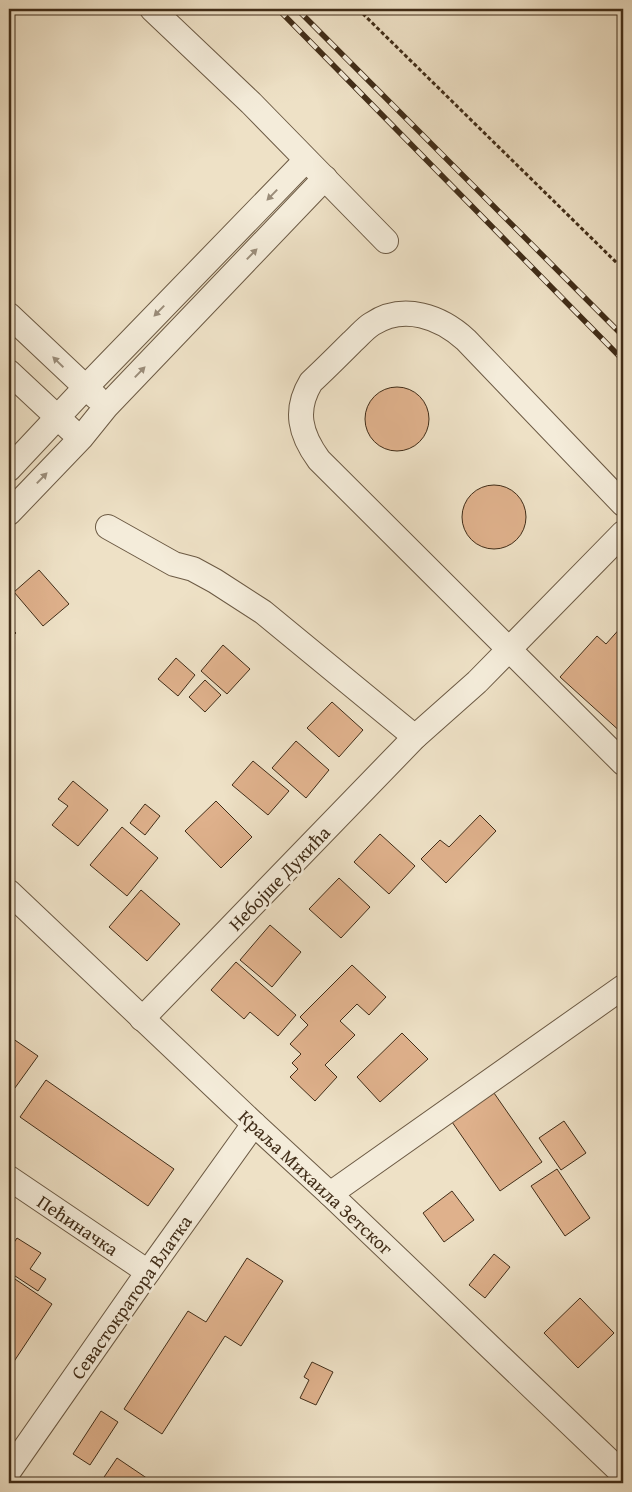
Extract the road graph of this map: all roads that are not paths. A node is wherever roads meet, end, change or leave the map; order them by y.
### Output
1 (152, 9) edge
2 (306, 160) junction
3 (324, 178) junction
4 (386, 241) dead end
5 (9, 315) edge
6 (9, 372) edge
7 (85, 388) junction
8 (106, 407) junction
9 (58, 418) junction
10 (81, 438) junction
11 (9, 470) edge
12 (623, 504) edge
13 (9, 514) edge
14 (108, 527) dead end
15 (623, 533) edge
16 (509, 650) junction
17 (415, 737) junction
18 (623, 763) edge
19 (9, 892) edge
20 (623, 987) edge
21 (142, 1019) junction
22 (254, 1124) junction
23 (9, 1178) edge
24 (330, 1194) junction
25 (148, 1272) junction
26 (9, 1472) edge
27 (623, 1474) edge

1 - 2 street
2 - 3 street
2 -> 7 street
3 - 4 street
8 -> 3 street
7 -> 5 street
6 - 9 street
7 - 8 street
7 - 9 street
8 - 10 street
9 - 10 street
9 - 11 street
13 -> 10 street
12 - 16 street
14 - 17 street
15 - 16 street, Небојше Дукића
16 - 17 street, Небојше Дукића
16 - 18 street
17 - 21 street, Небојше Дукића
19 - 21 street, Краља Михаила Зетског
20 - 24 street
21 - 22 street, Краља Михаила Зетског
22 - 24 street, Краља Михаила Зетског
22 - 25 street, Севастократора Влатка
23 - 25 street, Пећиначка
24 - 27 street, Краља Михаила Зетског
25 - 26 street, Севастократора Влатка

